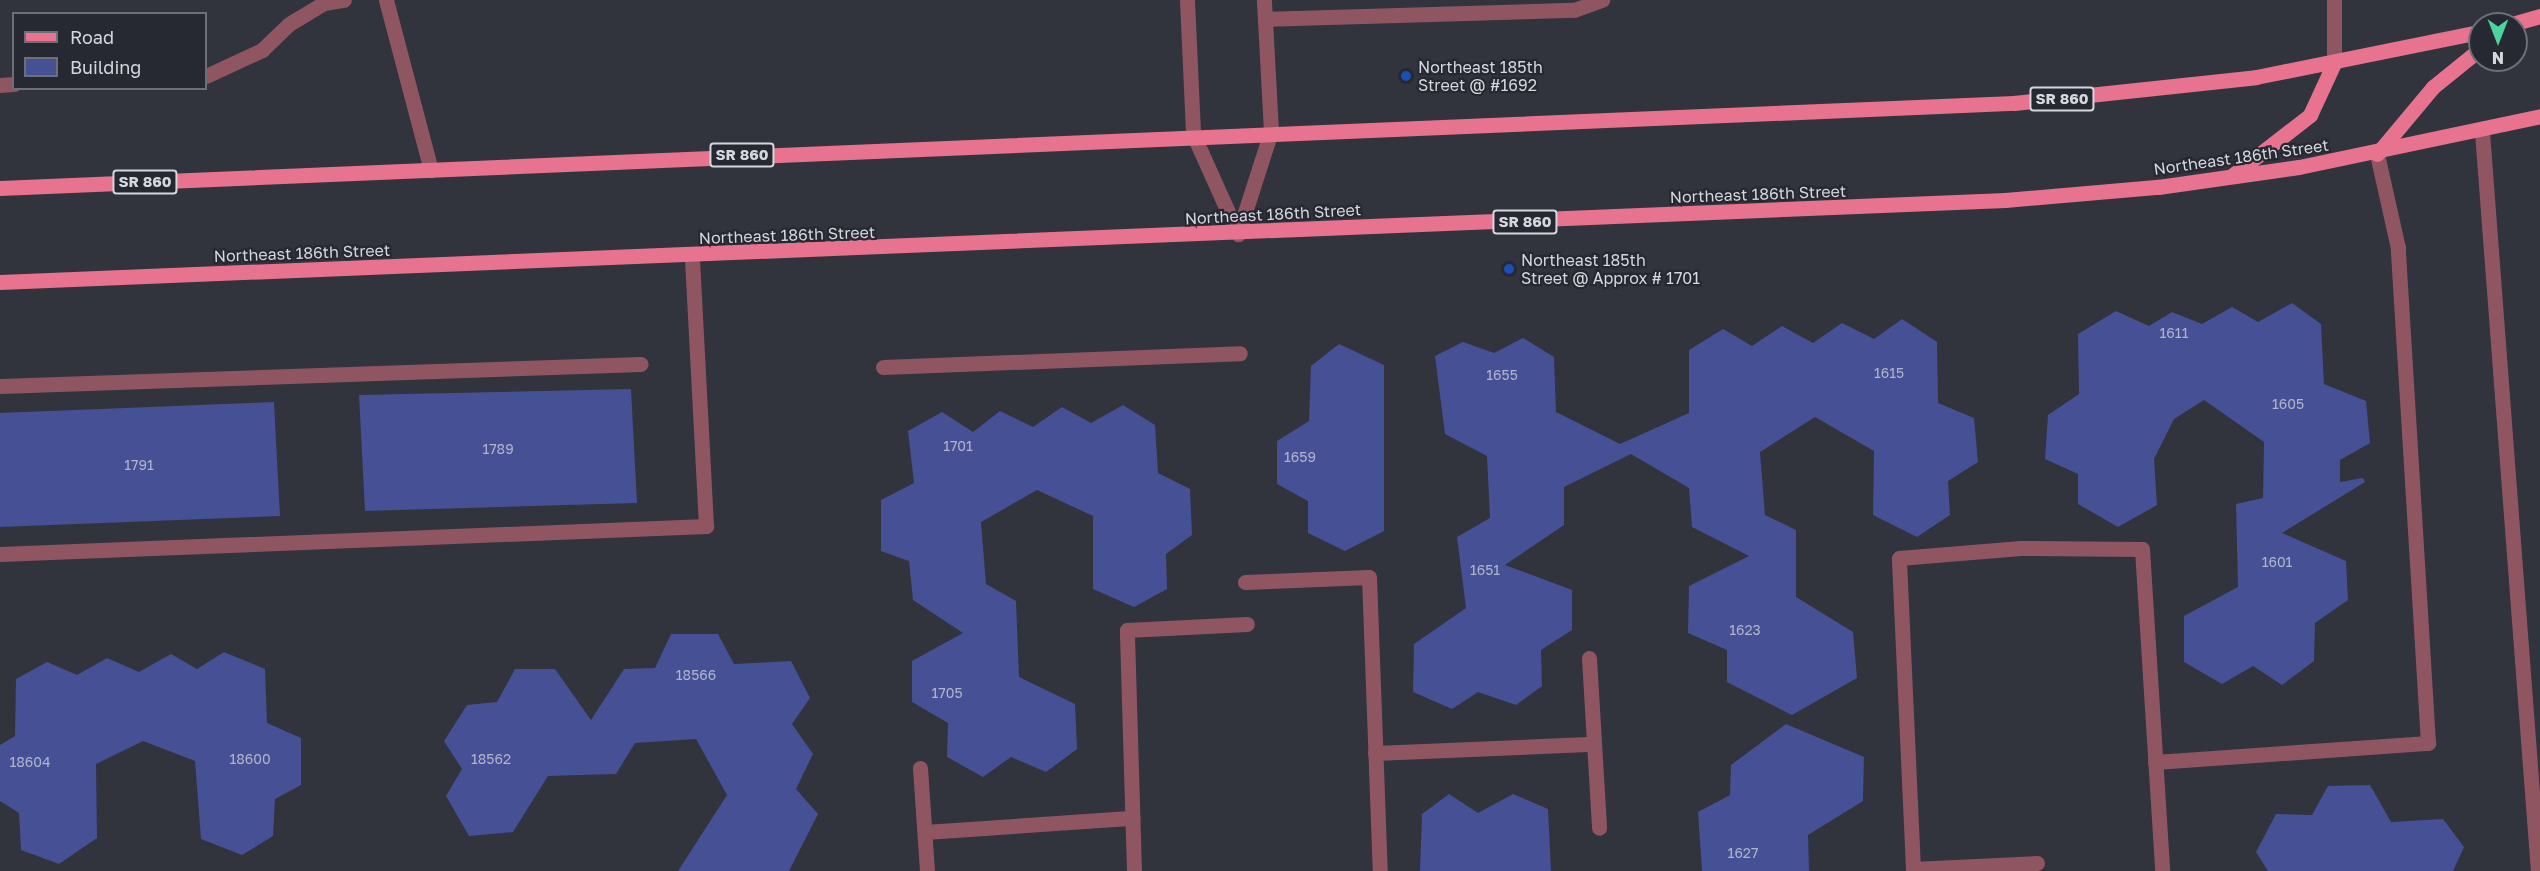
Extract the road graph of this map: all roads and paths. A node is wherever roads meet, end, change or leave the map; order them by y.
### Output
1 (344, 0) edge
2 (386, 0) edge
3 (1187, 0) edge
4 (1264, 0) edge
5 (1602, 0) edge
6 (2334, 0) edge
7 (1265, 19) junction
8 (2468, 35) edge
9 (2468, 59) edge
10 (2334, 63) junction
11 (207, 76) edge
12 (2540, 116) edge
13 (1271, 131) junction
14 (2482, 132) junction
15 (1193, 134) junction
16 (2377, 154) junction
17 (431, 170) junction
18 (2228, 178) junction
19 (0, 188) edge
20 (1238, 234) junction
21 (692, 257) junction
22 (0, 282) edge
23 (1240, 353) dead end
24 (641, 364) dead end
25 (883, 367) dead end
26 (0, 386) edge
27 (0, 554) edge
28 (1245, 582) dead end
29 (1247, 624) dead end
30 (1589, 658) dead end
31 (1594, 744) junction
32 (1376, 753) junction
33 (2155, 762) junction
34 (920, 768) dead end
35 (1133, 818) junction
36 (1599, 828) dead end
37 (924, 832) junction
38 (2037, 863) dead end
39 (927, 871) edge
40 (1134, 871) edge
41 (1380, 871) edge
42 (2162, 871) edge
43 (2538, 871) edge

1 - 11 lane
2 - 17 lane
3 - 15 lane
4 - 7 lane
5 - 7 lane
6 - 10 lane
7 - 13 lane
8 - 10 main road, SR 860
9 - 16 main road
10 - 13 main road, SR 860
10 - 18 main road
12 - 14 main road, Northeast 186th Street / SR 860
13 - 15 main road, SR 860
13 - 20 lane
14 - 16 main road, Northeast 186th Street / SR 860
14 - 43 lane
15 - 17 main road, SR 860
15 - 20 lane
16 - 18 main road, Northeast 186th Street / SR 860
16 - 33 lane
17 - 19 main road, SR 860
18 - 20 main road, Northeast 186th Street / SR 860
20 - 21 main road, Northeast 186th Street / SR 860
21 - 22 main road, Northeast 186th Street / SR 860
21 - 27 lane
23 - 25 lane
24 - 26 lane
28 - 32 lane
29 - 35 lane
30 - 31 lane
31 - 32 lane
31 - 36 lane
32 - 41 lane
33 - 38 lane
33 - 42 lane
34 - 37 lane
35 - 37 lane
35 - 40 lane
37 - 39 lane

